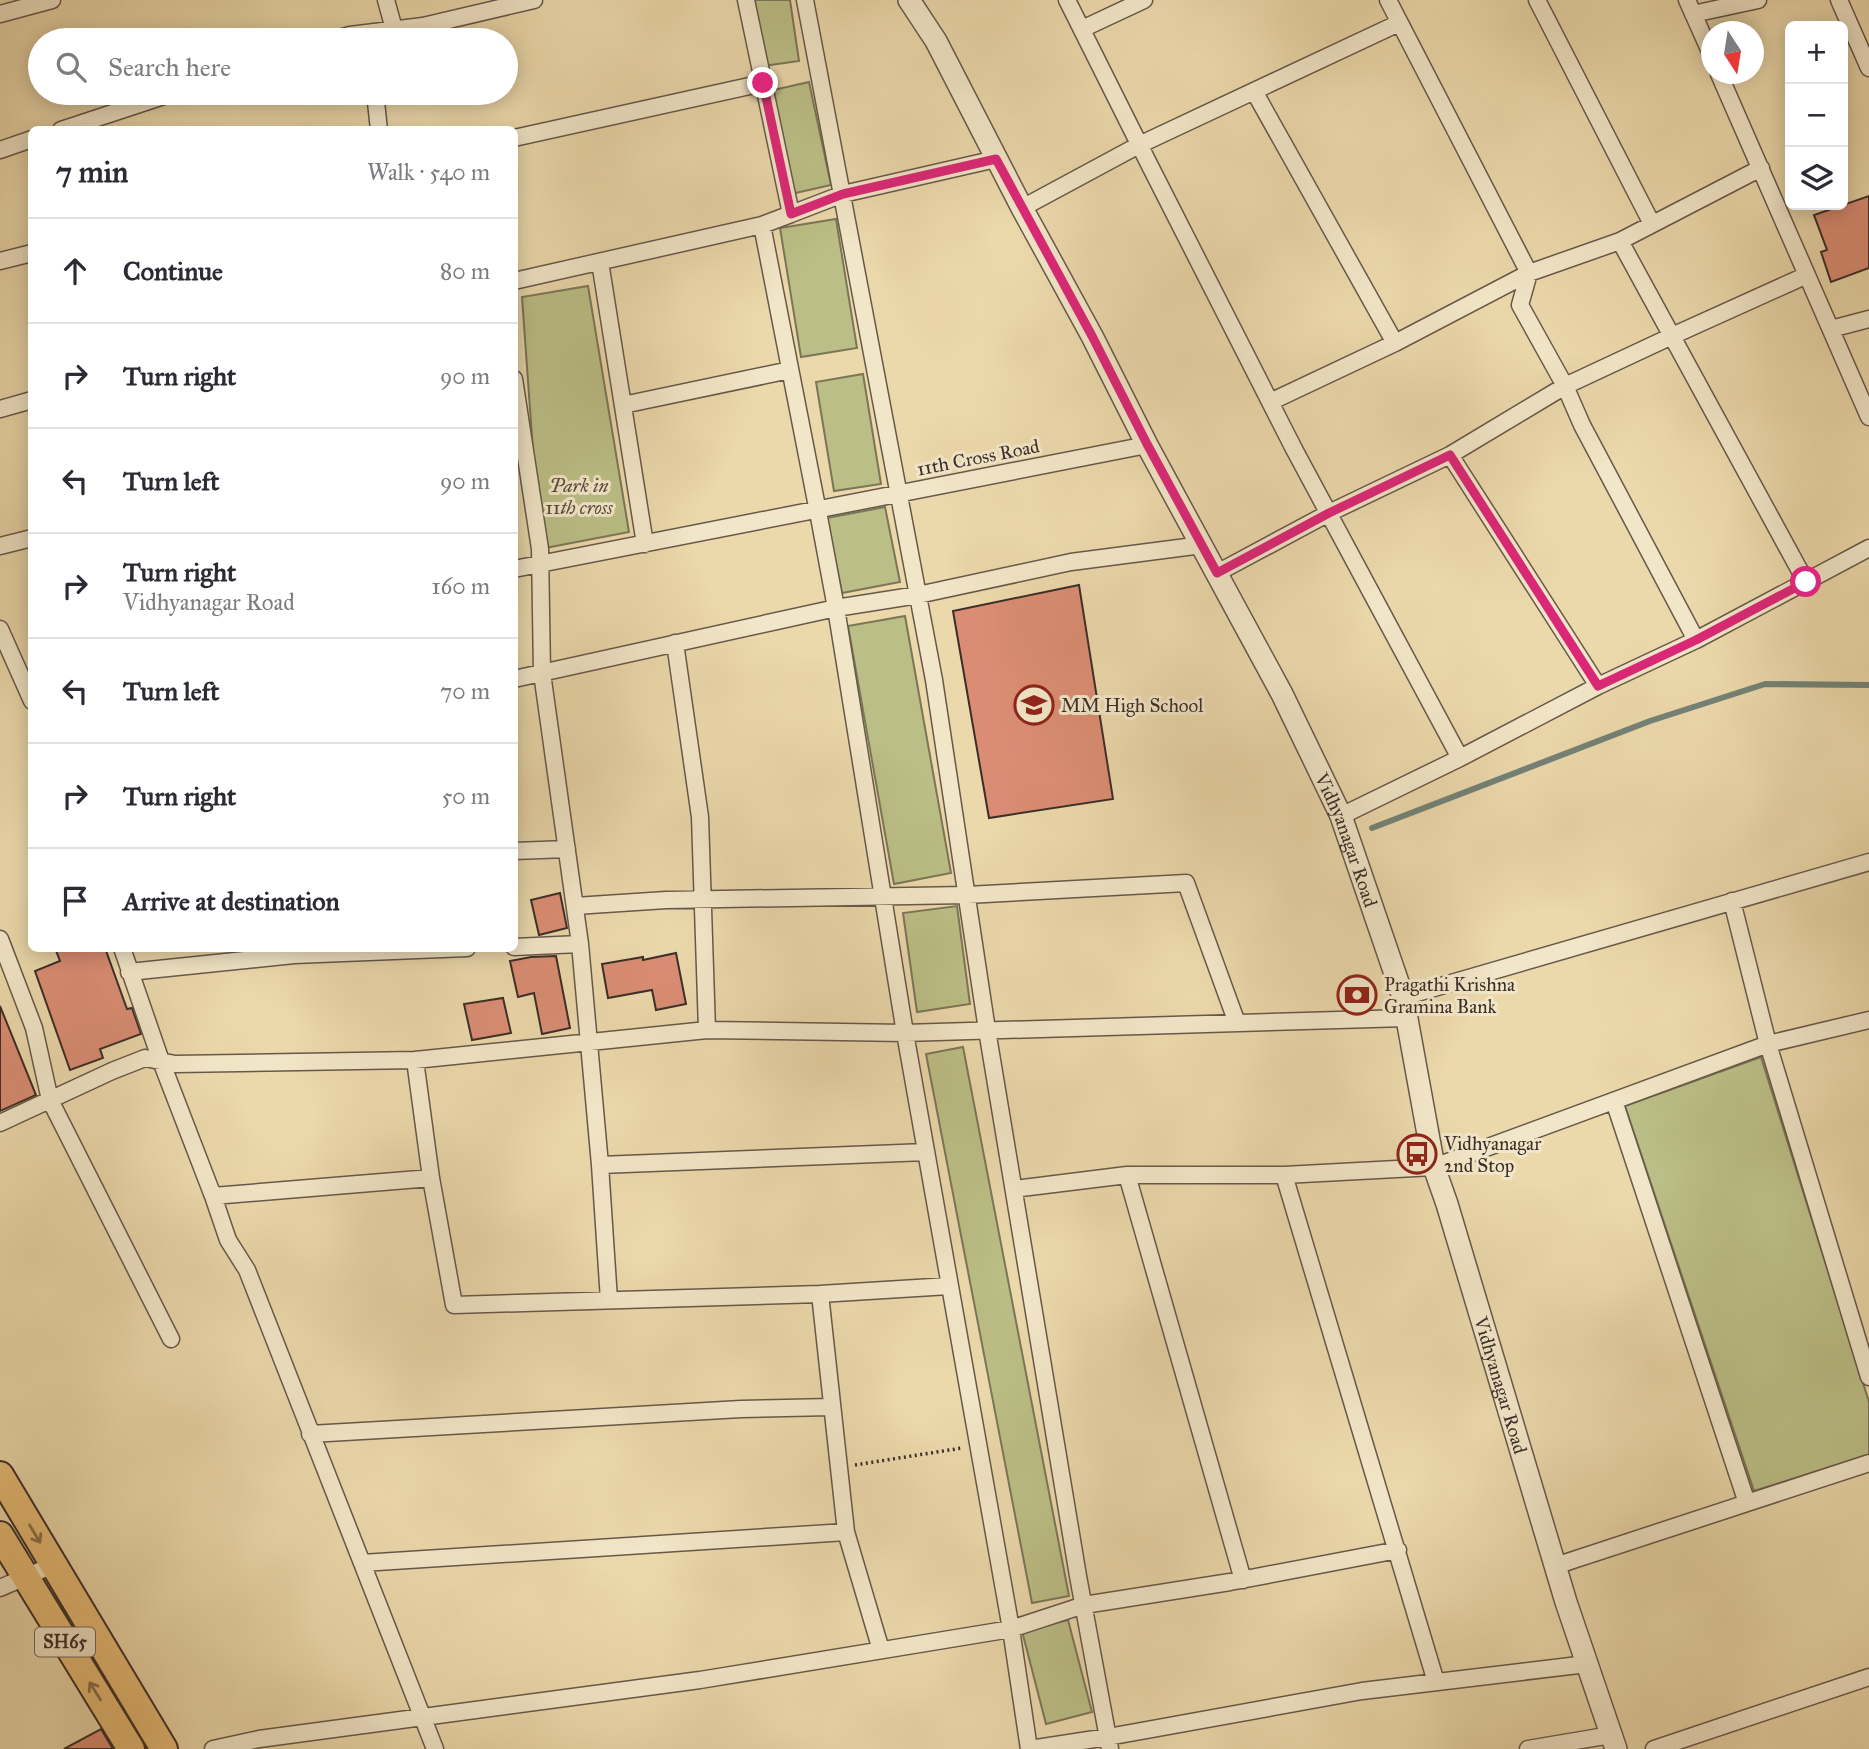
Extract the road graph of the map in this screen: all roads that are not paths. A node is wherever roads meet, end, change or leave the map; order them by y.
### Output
1 (52, 0) edge
2 (386, 0) edge
3 (534, 0) edge
4 (746, 0) edge
5 (805, 0) edge
6 (909, 0) edge
7 (1067, 0) edge
8 (1144, 0) edge
9 (1388, 0) edge
10 (1538, 0) edge
11 (1758, 0) edge
12 (1839, 0) edge
13 (1690, 7) edge
14 (0, 14) edge
15 (1399, 23) junction
16 (394, 28) edge
17 (404, 28) edge
18 (1082, 29) junction
19 (1701, 32) edge
20 (1869, 68) edge
21 (763, 83) junction
22 (1723, 84) edge
23 (1254, 91) junction
24 (137, 105) edge
25 (376, 105) edge
26 (73, 126) edge
27 (379, 126) edge
28 (518, 137) edge
29 (28, 140) edge
30 (1139, 145) junction
31 (0, 150) edge
32 (996, 159) junction
33 (1761, 168) junction
34 (843, 194) junction
35 (1022, 208) junction
36 (791, 214) junction
37 (1652, 224) junction
38 (762, 225) junction
39 (1620, 241) junction
40 (28, 254) edge
41 (0, 261) edge
42 (600, 262) junction
43 (1529, 273) junction
44 (1807, 275) junction
45 (518, 280) edge
46 (1869, 319) edge
47 (1831, 329) junction
48 (1672, 336) junction
49 (1395, 343) junction
50 (790, 370) junction
51 (1565, 386) junction
52 (28, 401) edge
53 (1270, 402) junction
54 (518, 405) edge
55 (623, 405) junction
56 (0, 409) edge
57 (1869, 417) edge
58 (1147, 444) junction
59 (1450, 455) junction
60 (899, 494) junction
61 (818, 510) junction
62 (1329, 513) junction
63 (28, 539) edge
64 (645, 544) junction
65 (1202, 545) junction
66 (0, 546) edge
67 (1869, 548) edge
68 (540, 564) junction
69 (518, 568) edge
70 (1217, 573) junction
71 (1806, 582) junction
72 (918, 595) junction
73 (836, 608) junction
74 (0, 629) edge
75 (1696, 640) junction
76 (675, 643) junction
77 (24, 664) edge
78 (542, 673) junction
79 (518, 679) edge
80 (28, 682) edge
81 (1598, 686) junction
82 (1460, 758) junction
83 (1341, 816) junction
84 (567, 849) junction
85 (518, 851) edge
86 (1869, 862) edge
87 (967, 895) junction
88 (883, 897) junction
89 (704, 900) junction
90 (1732, 901) junction
91 (575, 906) junction
92 (0, 939) edge
93 (580, 944) junction
94 (518, 947) edge
95 (123, 952) edge
96 (368, 952) edge
97 (130, 972) junction
98 (1404, 1007) junction
99 (1869, 1020) edge
100 (1237, 1023) junction
101 (707, 1030) junction
102 (987, 1030) junction
103 (905, 1033) junction
104 (588, 1041) junction
105 (1768, 1044) junction
106 (415, 1060) junction
107 (161, 1061) junction
108 (50, 1100) junction
109 (1614, 1101) junction
110 (0, 1123) edge
111 (926, 1152) junction
112 (600, 1165) junction
113 (1434, 1167) junction
114 (1126, 1175) junction
115 (1284, 1175) junction
116 (431, 1178) junction
117 (1014, 1189) junction
118 (213, 1196) junction
119 (949, 1286) junction
120 (820, 1294) junction
121 (609, 1300) junction
122 (171, 1339) dead end
123 (1869, 1377) edge
124 (832, 1407) junction
125 (310, 1434) junction
126 (1869, 1463) edge
127 (0, 1475) edge
128 (1747, 1503) junction
129 (846, 1532) junction
130 (0, 1535) edge
131 (1398, 1549) junction
132 (362, 1563) junction
133 (53, 1564) junction
134 (1555, 1566) junction
135 (24, 1577) junction
136 (1243, 1580) junction
137 (0, 1588) edge
138 (1084, 1605) junction
139 (1011, 1629) junction
140 (881, 1650) junction
141 (1587, 1664) junction
142 (1869, 1677) edge
143 (1436, 1682) junction
144 (423, 1717) junction
145 (1613, 1742) edge
146 (1109, 1743) edge
147 (131, 1749) edge
148 (164, 1749) edge
149 (214, 1749) edge
150 (435, 1749) edge
151 (1030, 1749) edge
152 (1528, 1749) edge
153 (1654, 1749) edge

1 - 14 street
2 - 16 street
3 - 17 street
4 - 21 street
5 - 34 street
6 - 32 street, Vidhyanagar Road
7 - 18 street
8 - 18 street
9 - 15 street
10 - 37 street
11 - 13 street
12 - 20 street
13 - 19 street
15 - 23 street
15 - 43 street
18 - 30 street
21 - 28 street
21 - 36 street
22 - 33 street
23 - 30 street
23 - 49 street
24 - 26 street
25 - 27 street
29 - 31 street
30 - 35 street
30 - 53 street
32 - 34 street
32 - 35 street, Vidhyanagar Road
33 - 37 street
33 - 44 street
34 - 36 street
34 - 60 street
35 - 58 street, Vidhyanagar Road
36 - 38 street
37 - 39 street
38 - 42 street
38 - 50 street
39 - 43 street
39 - 48 street
40 - 41 street
42 - 45 street
42 - 55 street
43 - 49 street
43 - 51 street
44 - 47 street
44 - 48 street
46 - 47 street
47 - 57 street
48 - 51 street
48 - 71 street
49 - 53 street
50 - 55 street
50 - 61 street
51 - 59 street
51 - 75 street
52 - 56 street
53 - 62 street
54 - 68 street
55 - 64 street
58 - 60 street, 11th Cross Road
58 - 65 street, Vidhyanagar Road
59 - 62 street
59 - 81 street
60 - 61 street, 11th Cross Road
60 - 72 street
61 - 64 street, 11th Cross Road
61 - 73 street
62 - 70 street
62 - 82 street
63 - 66 street
64 - 68 street, 11th Cross Road
65 - 70 street, Vidhyanagar Road
65 - 72 street
67 - 71 street
68 - 69 street, 11th Cross Road
68 - 78 street
70 - 83 street, Vidhyanagar Road
71 - 75 street
72 - 73 street
72 - 87 street
73 - 76 street
73 - 88 street
74 - 77 street
75 - 81 street
76 - 78 street
76 - 89 street
77 - 80 street
78 - 79 street
78 - 84 street
81 - 82 street
82 - 83 street
83 - 98 street, Vidhyanagar Road
84 - 85 street
84 - 91 street
86 - 90 street
87 - 88 street
87 - 100 street
87 - 102 street
88 - 89 street
88 - 103 street
89 - 91 street
89 - 101 street
90 - 98 street
90 - 105 street
91 - 93 street
92 - 108 street
93 - 94 street
93 - 104 street
95 - 97 street
96 - 97 street
97 - 107 street
98 - 100 street
98 - 113 street, Vidhyanagar Road
99 - 105 street
100 - 102 street
101 - 103 street
101 - 104 street
102 - 103 street
102 - 117 street
103 - 111 street
104 - 106 street
104 - 112 street
105 - 109 street
105 - 123 street
106 - 107 street
106 - 116 street
107 - 108 street
107 - 118 street
108 - 110 street
108 - 122 street
109 - 113 street
109 - 128 street
111 - 112 street
111 - 119 street
112 - 121 street
113 - 115 street
113 - 134 street, Vidhyanagar Road
114 - 115 street
114 - 117 street
114 - 136 street
115 - 131 street
116 - 118 street
116 - 121 street
117 - 138 street
118 - 125 street
119 - 120 street
119 - 139 street
120 - 121 street
120 - 124 street
124 - 125 street
124 - 129 street
125 - 132 street
126 - 128 street
127 -> 133 main road
128 - 134 street
129 - 132 street
129 - 140 street
130 - 135 main road, SH65
131 - 136 street
131 - 143 street
132 - 144 street
133 - 135 street
133 - 148 main road
134 - 141 street, Vidhyanagar Road
135 - 137 street
147 -> 135 main road, SH65
136 - 138 street
138 - 139 street
138 - 146 street
139 - 140 street
139 - 151 street
140 - 144 street
141 - 143 street
141 - 145 street, Vidhyanagar Road
142 - 153 street
143 - 146 street
144 - 149 street
144 - 150 street
145 - 152 street
146 - 151 street

